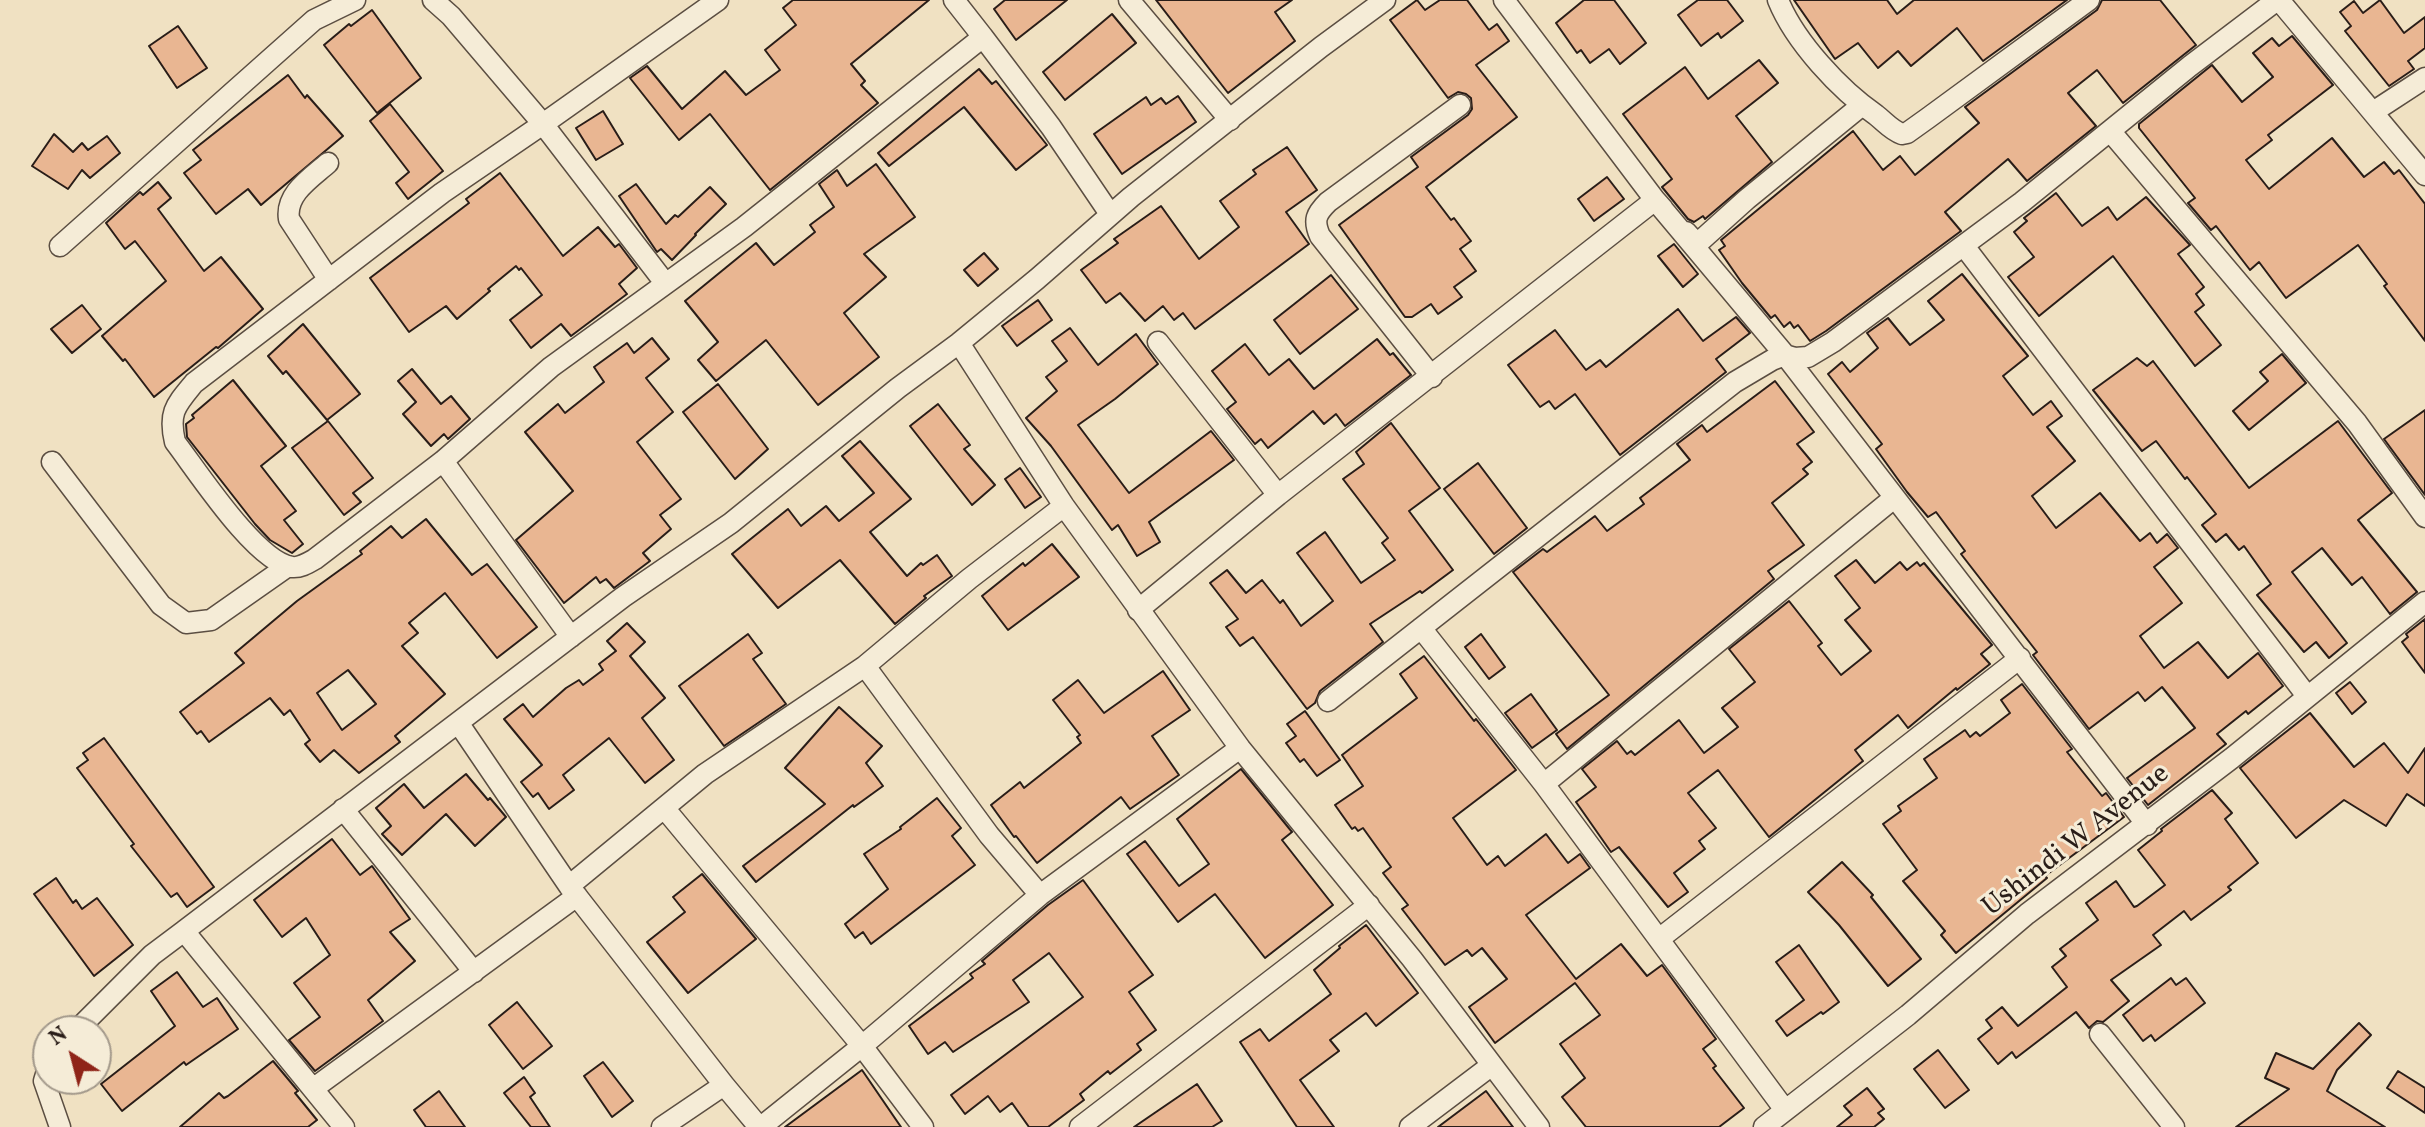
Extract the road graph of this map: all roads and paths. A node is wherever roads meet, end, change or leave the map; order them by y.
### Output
1 (355, 0) edge
2 (433, 0) edge
3 (718, 0) edge
4 (954, 0) edge
5 (1129, 0) edge
6 (1385, 0) edge
7 (1504, 0) edge
8 (1778, 0) edge
9 (2089, 0) edge
10 (2278, 0) edge
11 (983, 37) junction
12 (2425, 78) edge
13 (1460, 105) dead end
14 (1861, 106) junction
15 (2373, 112) junction
16 (1230, 120) junction
17 (543, 124) junction
18 (2111, 132) junction
19 (328, 163) dead end
20 (2425, 175) edge
21 (1655, 200) junction
22 (1110, 214) junction
23 (60, 246) dead end
24 (1964, 246) junction
25 (329, 280) junction
26 (665, 283) junction
27 (1158, 342) dead end
28 (959, 343) junction
29 (1785, 355) junction
30 (1432, 377) junction
31 (443, 461) junction
32 (52, 462) dead end
33 (1278, 495) junction
34 (1894, 498) junction
35 (1064, 506) junction
36 (2425, 517) edge
37 (288, 566) junction
38 (2425, 602) edge
39 (1138, 610) junction
40 (1421, 628) junction
41 (571, 637) junction
42 (2020, 658) junction
43 (865, 666) junction
44 (2307, 696) junction
45 (1328, 701) dead end
46 (459, 724) junction
47 (1240, 748) junction
48 (1544, 784) junction
49 (343, 809) junction
50 (665, 809) junction
51 (2147, 825) junction
52 (573, 891) junction
53 (1040, 895) junction
54 (1369, 905) junction
55 (184, 931) junction
56 (1659, 939) junction
57 (474, 972) junction
58 (92, 1015) edge
59 (2100, 1034) dead end
60 (862, 1046) junction
61 (1492, 1065) junction
62 (724, 1085) junction
63 (314, 1088) junction
64 (49, 1095) edge
65 (1785, 1110) junction
66 (60, 1127) edge
67 (344, 1127) edge
68 (662, 1127) edge
69 (760, 1127) edge
70 (923, 1127) edge
71 (1080, 1127) edge
72 (1410, 1127) edge
73 (1539, 1127) edge
74 (1764, 1127) edge
75 (2174, 1127) edge

1 - 23 street
2 - 17 street
3 - 17 street
4 - 11 street
5 - 16 street
6 - 16 street
7 - 21 street
8 - 14 street
9 - 14 street
10 - 15 street
10 - 18 street
11 - 22 street
11 - 26 street
12 - 15 street
13 - 30 street
14 - 21 street
15 - 20 street
16 - 22 street
17 - 25 street
17 - 26 street
18 - 24 street
18 - 36 street
19 - 25 street
21 - 29 street
21 - 30 street
22 - 28 street
24 - 29 street
24 - 44 street
25 - 37 street
26 - 31 street
27 - 33 street
28 - 35 street
28 - 41 street
29 - 34 street
29 - 40 street
30 - 33 street
31 - 37 street
31 - 41 street
32 - 37 street
33 - 39 street
34 - 42 street
34 - 48 street
35 - 39 street
35 - 43 street
38 - 44 street, Ushindi W Avenue
39 - 47 street
40 - 45 street
40 - 48 street
41 - 46 street
42 - 51 street
42 - 56 street
43 - 50 street
43 - 53 street
44 - 51 street, Ushindi W Avenue
46 - 49 street
46 - 52 street
47 - 53 street
47 - 54 street
48 - 56 street
49 - 55 street
49 - 57 street
50 - 52 street
50 - 60 street
51 - 65 street, Ushindi W Avenue
52 - 57 street
52 - 62 street
53 - 60 street
54 - 61 street
54 - 71 street
55 - 58 street
55 - 63 street
56 - 65 street
57 - 63 street
59 - 75 street
60 - 69 street
60 - 70 street
61 - 72 street
61 - 73 street
62 - 68 street
62 - 69 street
63 - 67 street
64 - 66 street
65 - 74 street, Ushindi W Avenue

